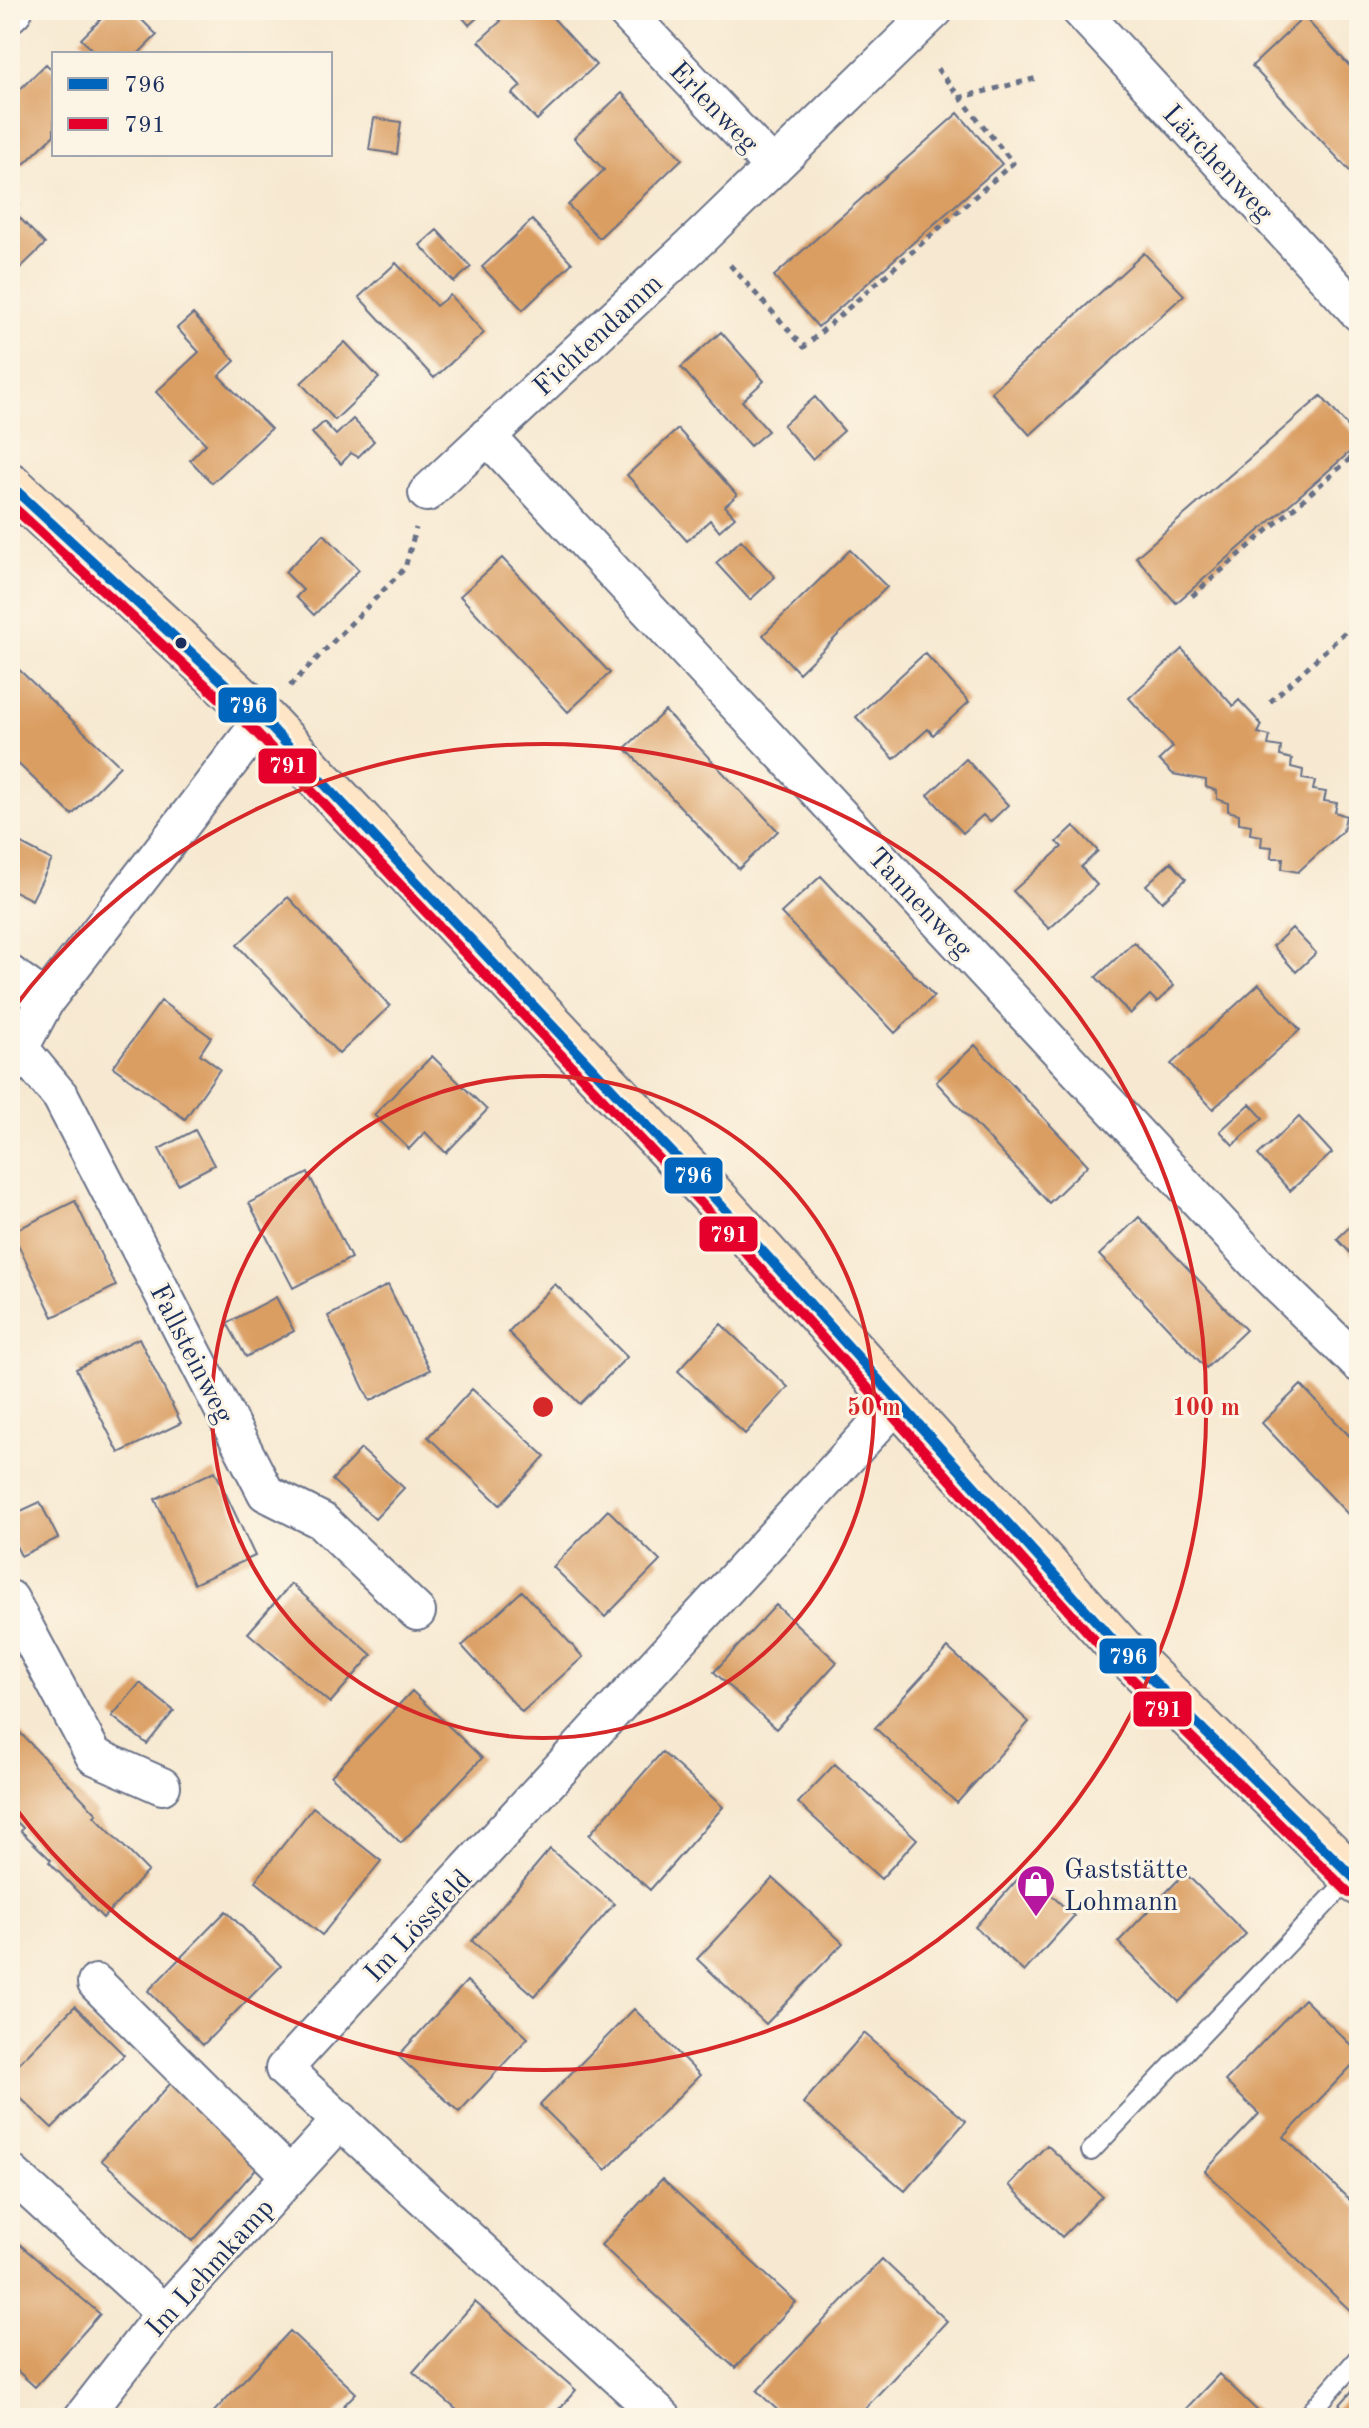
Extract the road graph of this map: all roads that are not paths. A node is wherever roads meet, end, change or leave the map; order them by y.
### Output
1 (624, 10) edge
2 (1080, 10) edge
3 (922, 22) edge
4 (773, 167) junction
5 (1359, 313) edge
6 (487, 436) junction
7 (10, 485) edge
8 (427, 493) road end
9 (263, 719) junction
10 (10, 974) edge
11 (46, 1000) junction
12 (15, 1058) edge
13 (1359, 1364) edge
14 (898, 1402) junction
15 (10, 1599) edge
16 (417, 1612) dead end
17 (162, 1786) dead end
18 (1355, 1880) edge
19 (96, 1983) dead end
20 (341, 2120) junction
21 (1091, 2151) dead end
22 (10, 2172) edge
23 (290, 2176) junction
24 (164, 2313) junction
25 (1359, 2357) edge
26 (82, 2418) edge
27 (663, 2418) edge
28 (1306, 2418) edge

1 - 4 street, Erlenweg
2 - 5 street, Lärchenweg
3 - 4 street, Fichtendamm
4 - 6 street, Fichtendamm
6 - 8 street, Fichtendamm
6 - 13 street, Tannenweg
7 - 9 main road
9 - 11 street, Fallsteinweg
9 - 14 main road
10 - 11 street
11 - 12 street, Fallsteinweg
12 - 16 street, Fallsteinweg
14 - 18 main road
14 - 20 street, Im Lössfeld
15 - 17 street
18 - 21 lane
19 - 23 street
20 - 23 street, Im Lehmkamp
20 - 27 street, Im Lössfeld
22 - 24 street
23 - 24 street, Im Lehmkamp
24 - 26 street, Im Lehmkamp
25 - 28 lane

